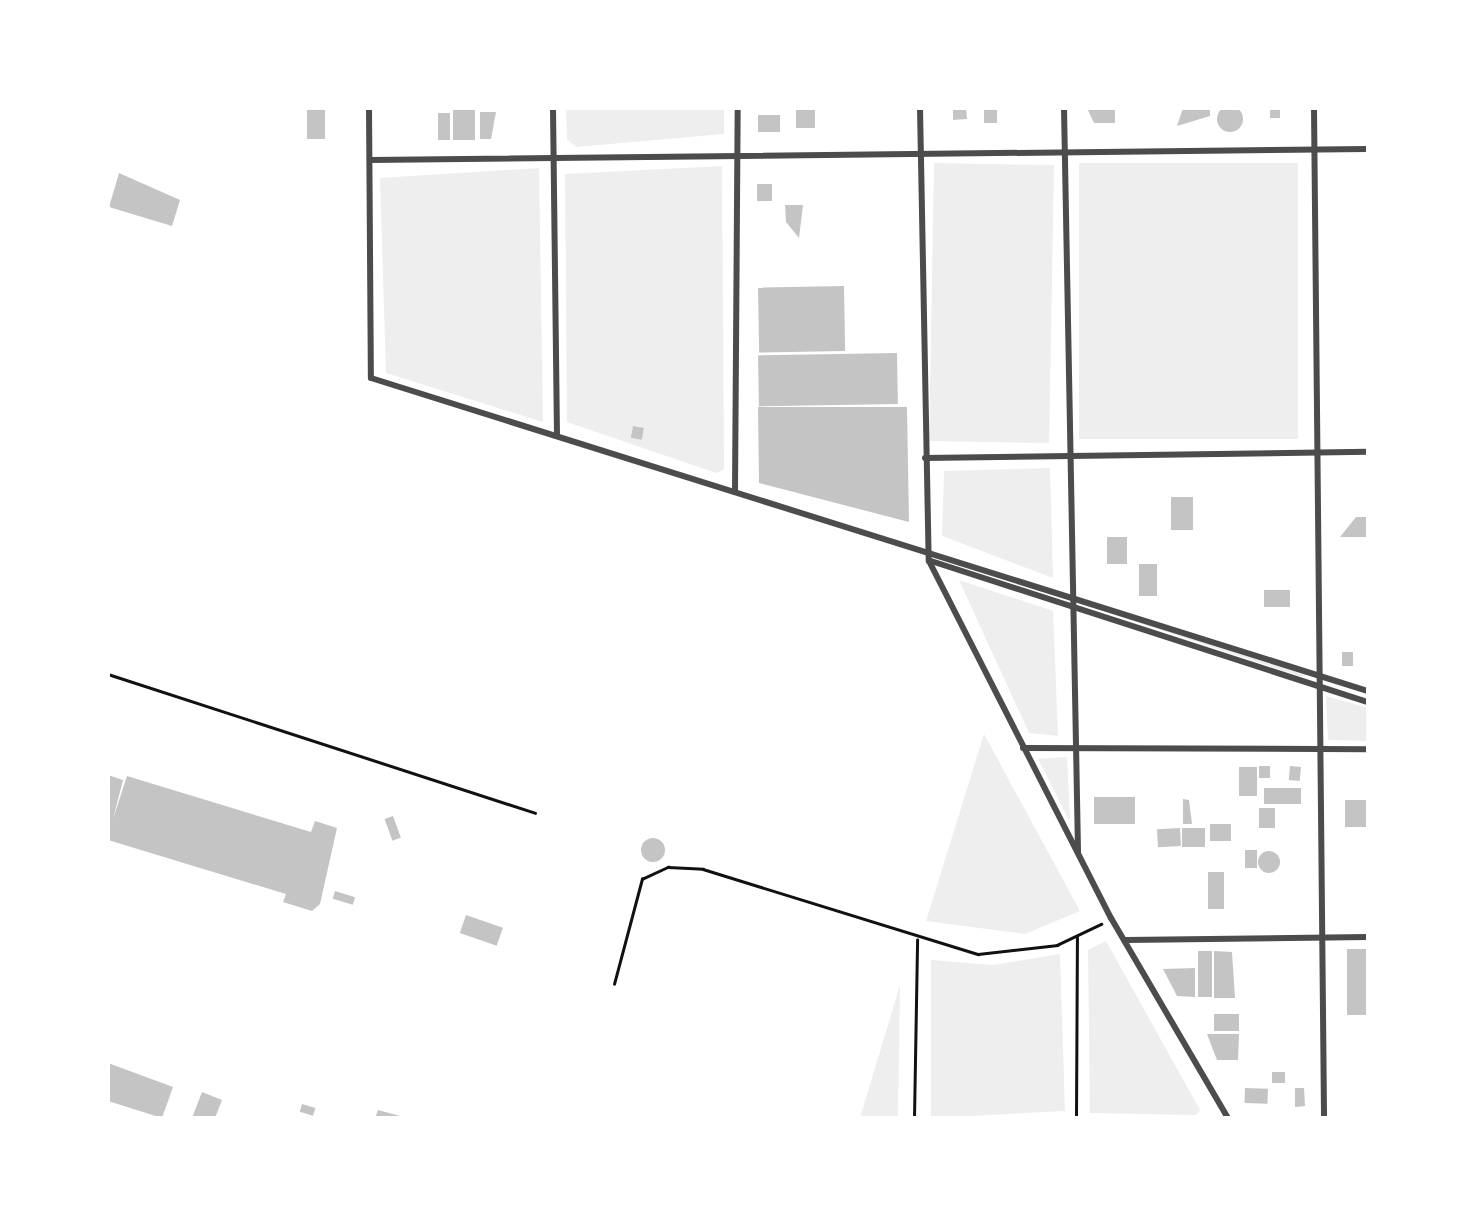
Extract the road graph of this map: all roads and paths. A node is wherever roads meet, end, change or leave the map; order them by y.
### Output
1 (369, 108) edge
2 (554, 108) edge
3 (738, 108) edge
4 (920, 108) edge
5 (1064, 108) edge
6 (1314, 108) edge
7 (1368, 149) edge
8 (1314, 150) junction
9 (1064, 152) junction
10 (921, 154) junction
11 (738, 156) junction
12 (554, 158) junction
13 (370, 160) junction
14 (557, 435) junction
15 (1316, 452) junction
16 (1368, 452) edge
17 (1066, 456) junction
18 (925, 458) junction
19 (735, 492) junction
20 (926, 546) junction
21 (930, 561) junction
22 (1068, 592) junction
23 (1068, 605) junction
24 (108, 674) edge
25 (1318, 674) junction
26 (1318, 686) junction
27 (1368, 691) edge
28 (1368, 702) edge
29 (1023, 748) junction
30 (1074, 748) junction
31 (1319, 748) junction
32 (1368, 748) edge
33 (536, 814) dead end
34 (1078, 854) junction
35 (1111, 918) junction
36 (1077, 937) junction
37 (1322, 938) junction
38 (1368, 938) edge
39 (917, 939) junction
40 (1124, 940) junction
41 (614, 984) dead end
42 (914, 1118) edge
43 (1076, 1118) edge
44 (1228, 1118) edge
45 (1324, 1118) edge

1 - 13 street
2 - 12 street
3 - 11 street
4 - 10 street
5 - 9 street
6 - 8 street
7 - 8 street
8 - 9 street
8 - 15 street
9 - 10 street
9 - 17 street
10 - 11 street
10 - 18 street
11 - 12 street
11 - 19 street
12 - 13 street
12 - 14 street
13 - 14 street
14 - 19 street
15 - 16 street
15 - 17 street
15 - 25 street
17 - 18 street
17 - 22 street
18 - 20 street
19 - 20 street
20 - 21 street
20 - 22 street
21 - 23 street
21 - 29 street
22 - 23 street
22 - 25 street
23 - 26 street
23 - 30 street
24 - 33 path
25 - 26 street
25 - 27 street
26 - 28 street
26 - 31 street
29 - 30 street
29 - 34 street
30 - 31 street
30 - 34 street
31 - 32 street
31 - 37 street
34 - 35 street
35 - 36 path
35 - 40 street
36 - 39 path
36 - 43 path
37 - 38 street
37 - 40 street
37 - 45 street
39 - 41 path
39 - 42 path
40 - 44 street

